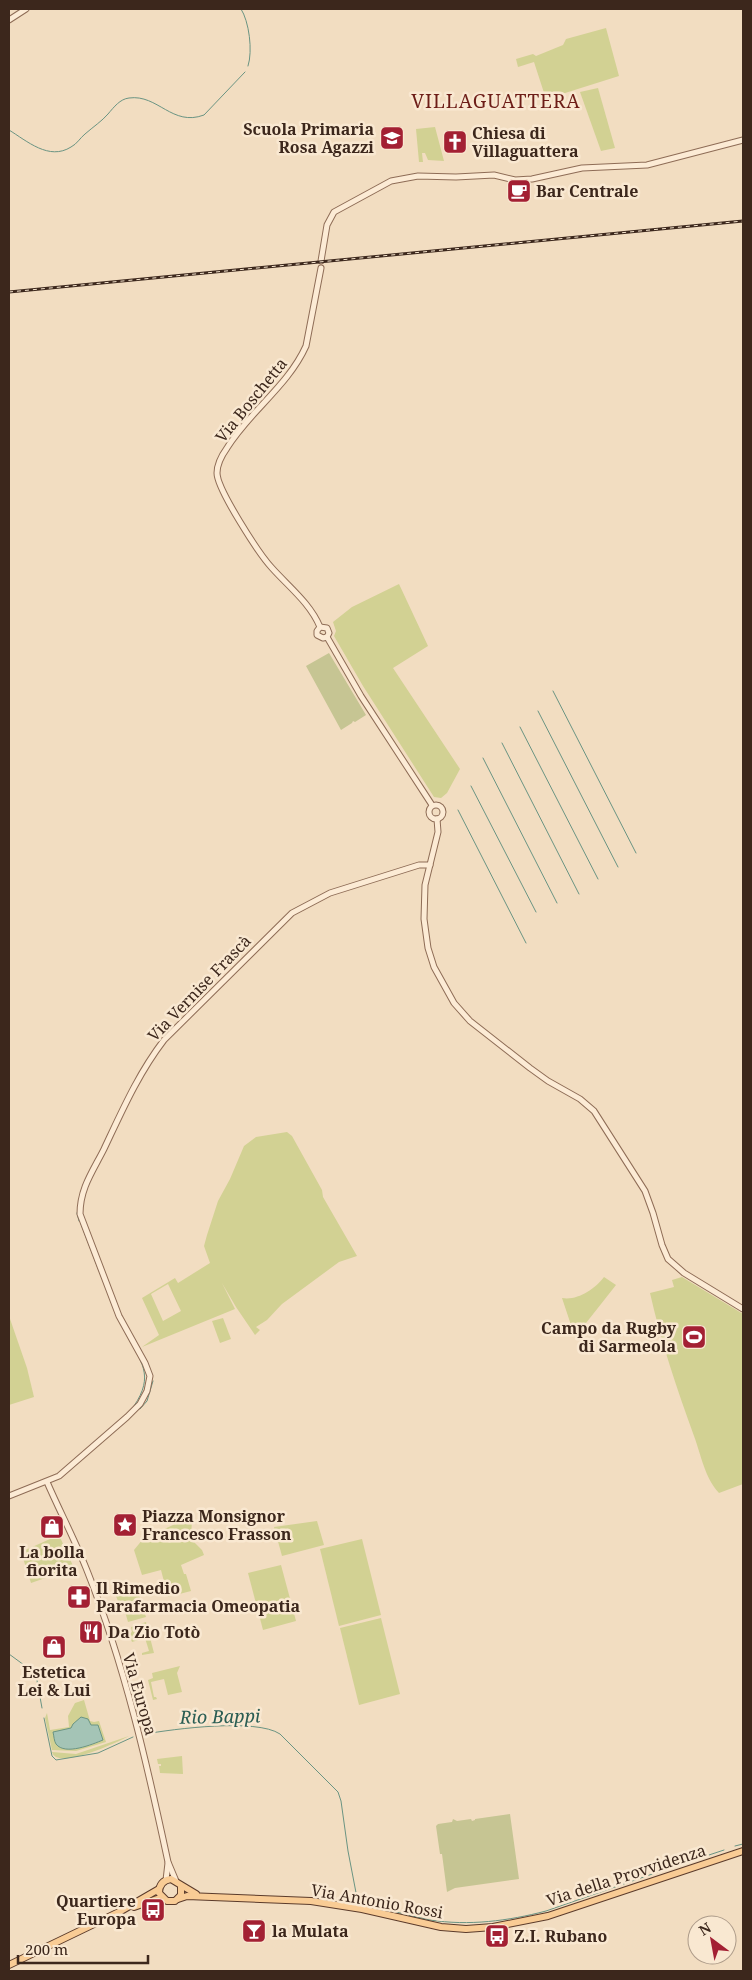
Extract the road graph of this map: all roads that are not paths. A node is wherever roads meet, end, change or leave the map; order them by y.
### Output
1 (26, 9) edge
2 (9, 20) edge
3 (742, 140) edge
4 (321, 261) dead end
5 (321, 268) dead end
6 (320, 626) junction
7 (327, 637) junction
8 (432, 805) junction
9 (437, 819) junction
10 (430, 865) junction
11 (743, 1309) edge
12 (47, 1482) junction
13 (9, 1496) edge
14 (743, 1851) edge
15 (168, 1862) junction
16 (166, 1880) junction
17 (176, 1881) junction
18 (181, 1887) junction
19 (159, 1889) junction
20 (202, 1896) junction
21 (178, 1898) junction
22 (163, 1899) junction
23 (120, 1911) junction
24 (517, 1924) joint
25 (9, 1965) edge

1 - 2 street
3 - 4 street
5 - 6 street, Via Boschetta
6 - 7 street
6 - 7 street
7 - 8 street
8 - 9 street
8 - 9 street
9 - 10 street
10 - 11 street
10 - 12 street, Via Vernise Frascà
12 - 13 street, Via Vernise Frascà
12 - 15 street, Via Europa
14 - 24 main road, Via della Provvidenza
15 - 16 street, Via Europa
15 - 17 street, Via Europa
16 - 17 main road
16 - 19 main road, Via Antonio Rossi
17 - 18 main road, Via Antonio Rossi
18 - 20 main road, Via Antonio Rossi
18 - 21 main road
19 - 22 main road
19 - 23 main road, Via Antonio Rossi
20 - 21 main road, Via Antonio Rossi
20 - 24 main road, Via Antonio Rossi
21 - 22 main road, Via Antonio Rossi
22 - 23 main road, Via Antonio Rossi
23 - 25 main road, Via Antonio Rossi

